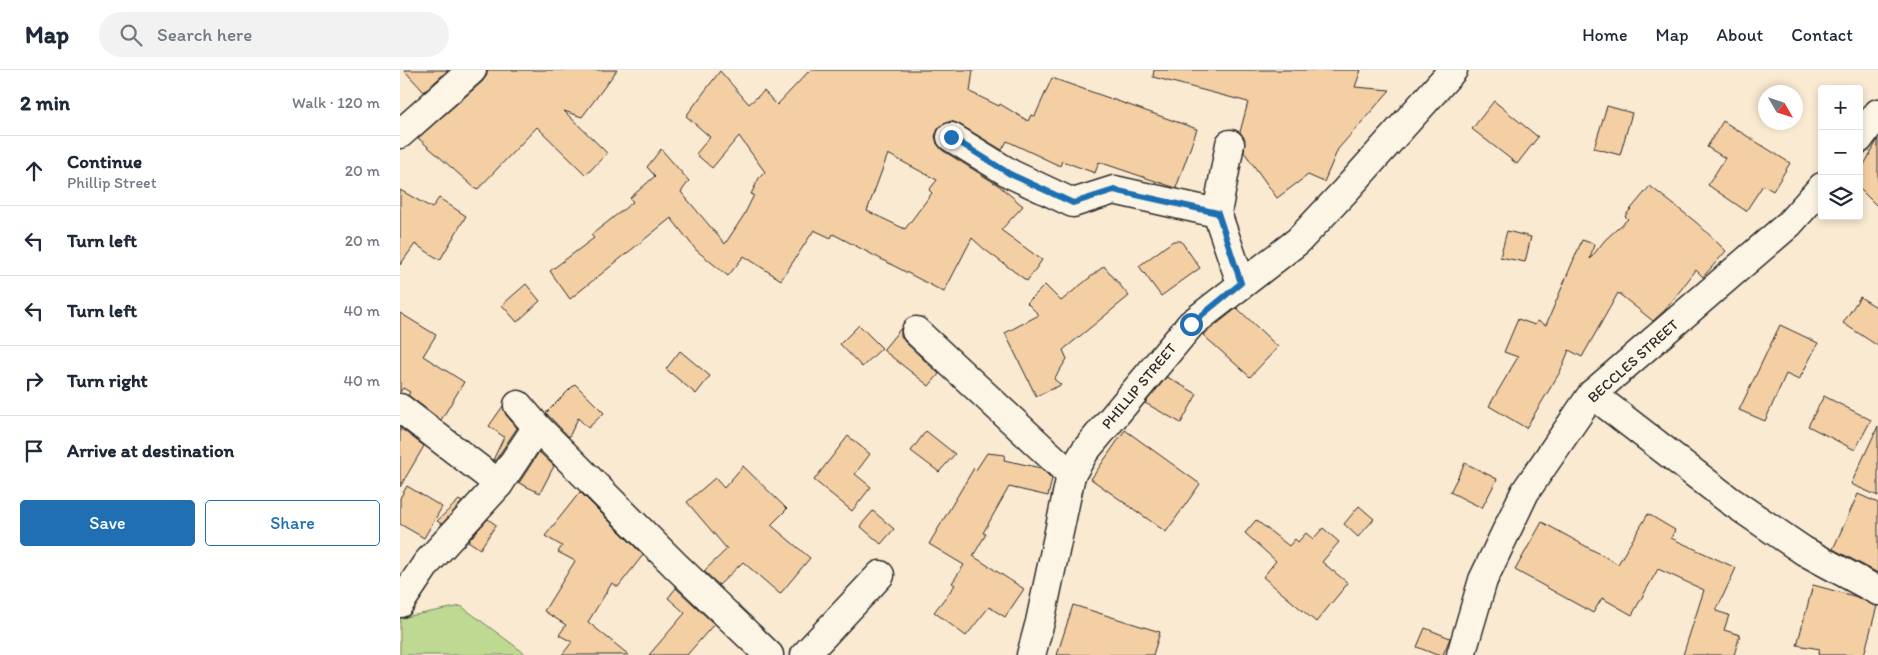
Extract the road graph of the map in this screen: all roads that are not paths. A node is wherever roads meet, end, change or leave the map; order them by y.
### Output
1 (472, 70) edge
2 (1453, 70) edge
3 (1878, 113) edge
4 (400, 134) edge
5 (1863, 134) edge
6 (951, 137) dead end
7 (1230, 144) dead end
8 (1818, 191) edge
9 (1218, 213) junction
10 (1241, 283) junction
11 (916, 331) dead end
12 (1592, 394) junction
13 (518, 405) dead end
14 (400, 408) edge
15 (537, 427) junction
16 (1071, 475) junction
17 (499, 484) junction
18 (880, 575) dead end
19 (1878, 591) edge
20 (400, 604) edge
21 (769, 655) edge
22 (805, 655) edge
23 (1031, 655) edge
24 (1461, 655) edge

1 - 4 street
2 - 10 street, PHILLIP STREET
3 - 5 street
6 - 9 street
7 - 9 street
8 - 12 street, BECCLES STREET
9 - 10 street
10 - 16 street, PHILLIP STREET
11 - 16 street
12 - 19 street
12 - 24 street, BECCLES STREET
13 - 15 street
14 - 17 street
15 - 17 street
15 - 21 street
16 - 23 street, PHILLIP STREET
17 - 20 street
18 - 22 street

